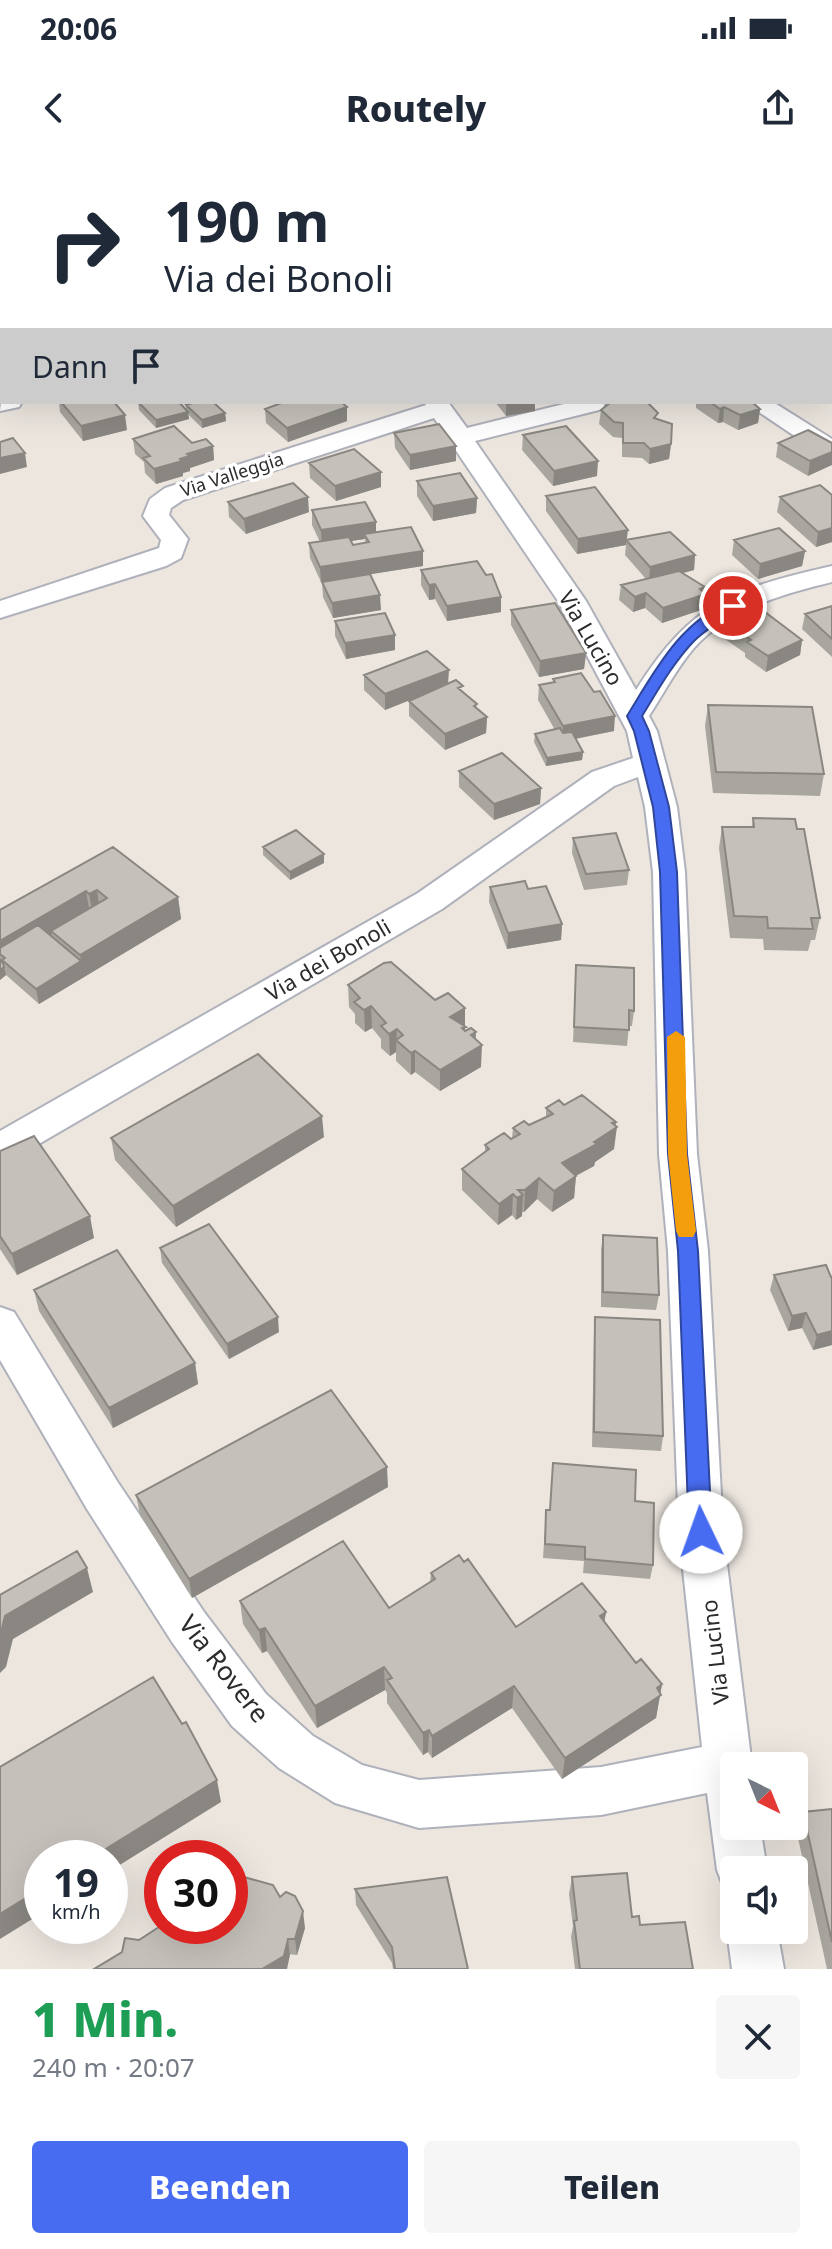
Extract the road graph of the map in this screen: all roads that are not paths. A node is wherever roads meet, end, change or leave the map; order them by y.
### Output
1 (594, 404) dead end
2 (759, 404) edge
3 (438, 405) edge
4 (462, 437) junction
5 (832, 450) edge
6 (832, 574) edge
7 (0, 610) edge
8 (634, 716) junction
9 (648, 763) junction
10 (0, 1149) edge
11 (0, 1324) edge
12 (725, 1752) edge
13 (720, 1767) edge
14 (754, 1944) edge
15 (758, 1969) edge

1 - 4 street
2 - 5 street
3 - 4 street, Via Lucino
3 - 7 street, Via Valleggia
4 - 8 street, Via Lucino
6 - 8 street
8 - 9 street, Via Lucino
9 - 10 street, Via dei Bonoli
9 - 12 street, Via Lucino
11 - 13 street, Via Rovere
14 - 15 street

